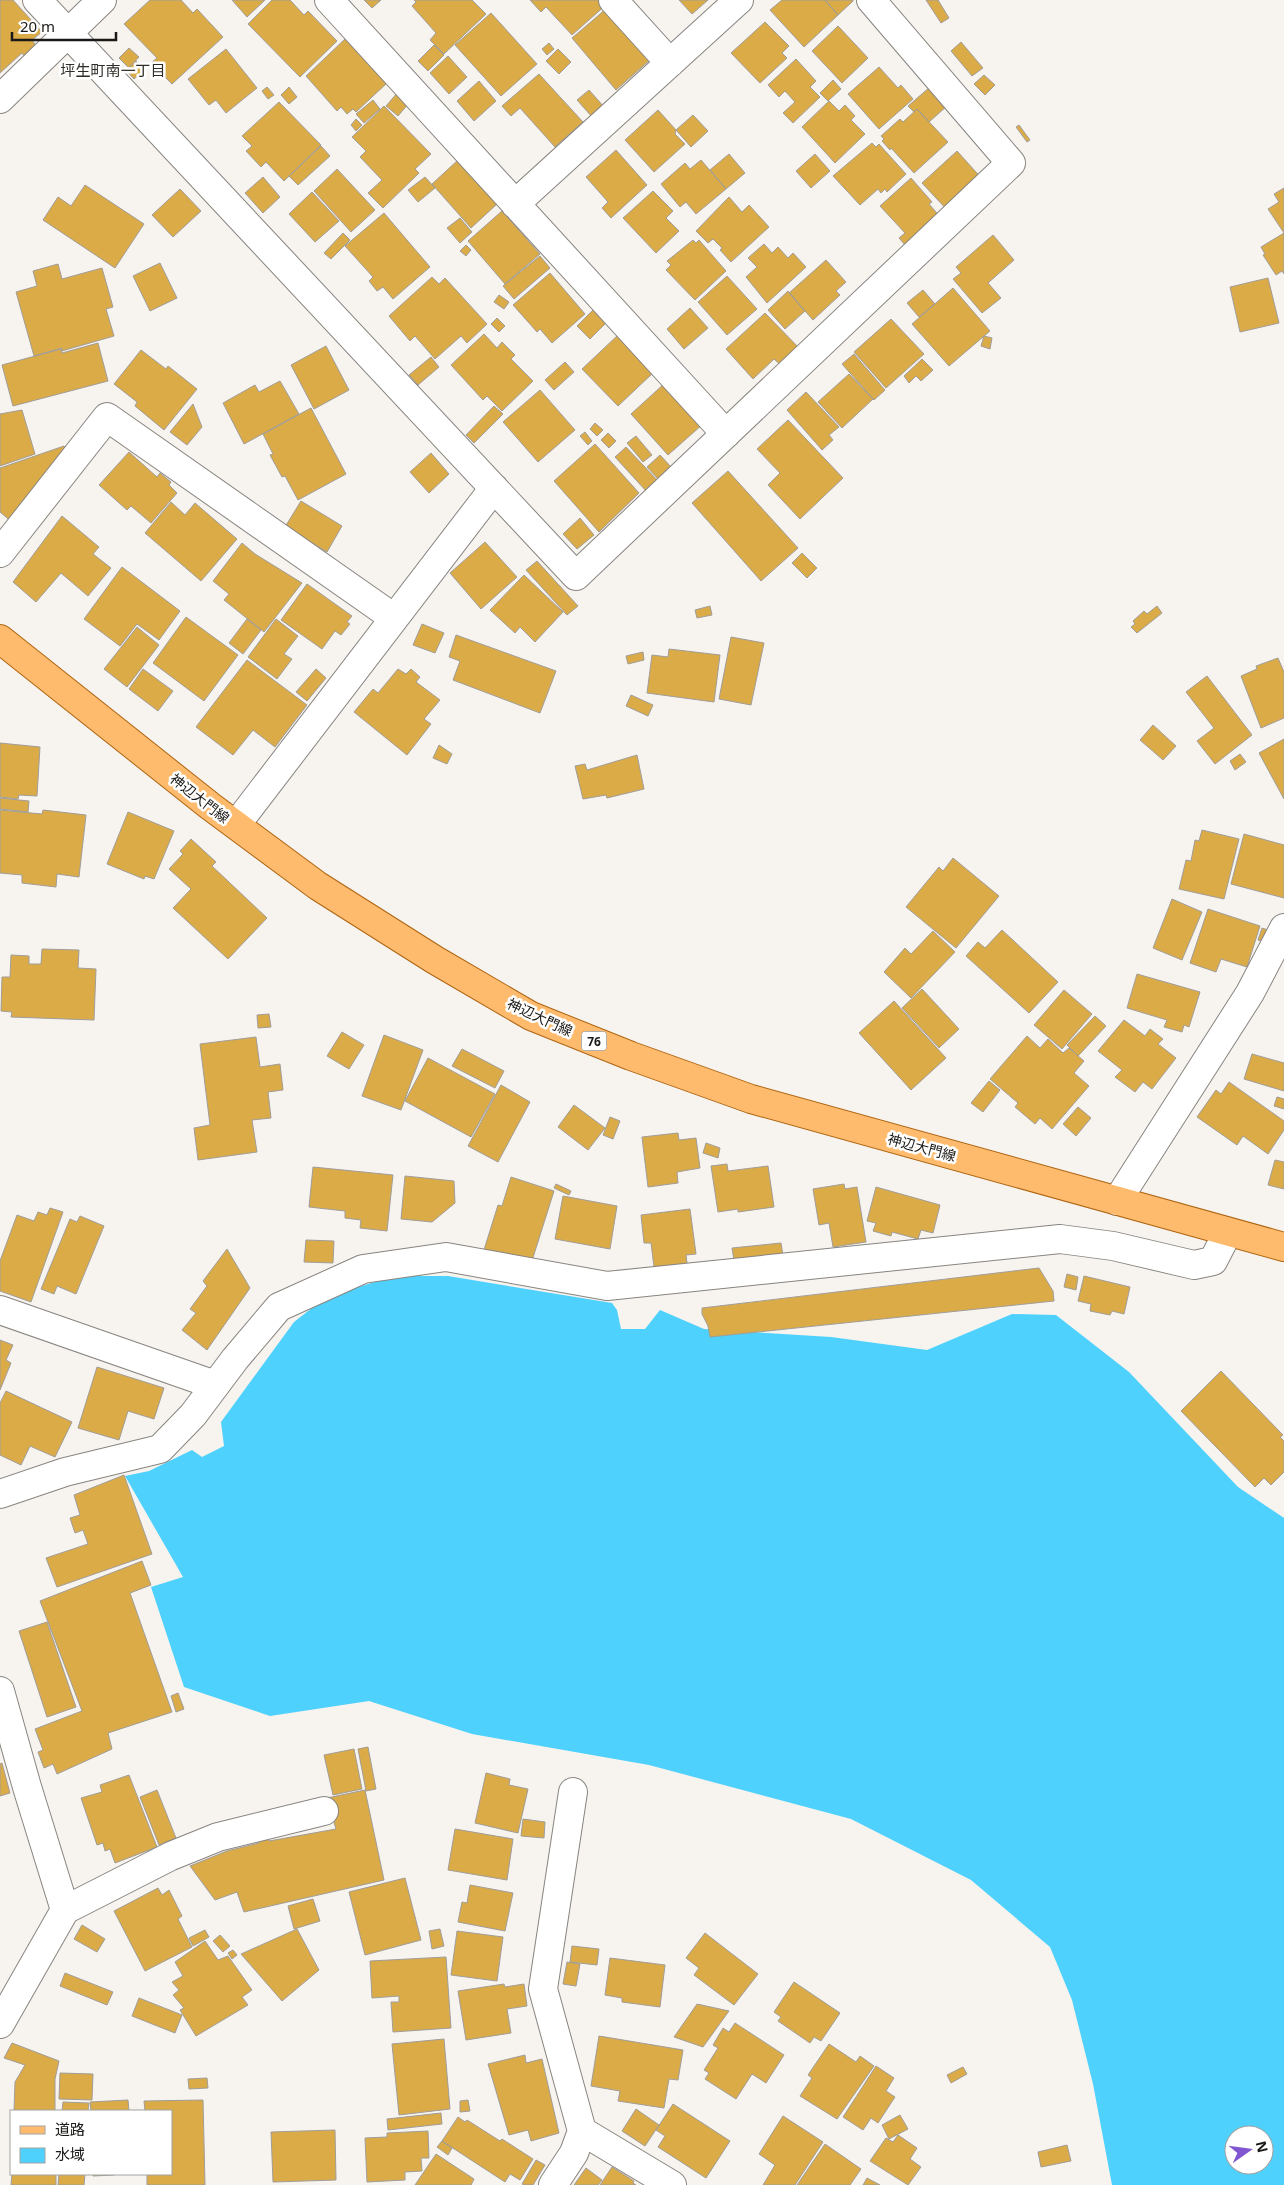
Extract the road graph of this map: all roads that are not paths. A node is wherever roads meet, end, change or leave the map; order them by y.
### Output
1 (37, 0) edge
2 (102, 0) edge
3 (328, 0) edge
4 (613, 0) edge
5 (739, 0) edge
6 (872, 0) edge
7 (68, 33) junction
8 (670, 63) junction
9 (0, 99) edge
10 (515, 204) junction
11 (726, 434) junction
12 (494, 488) junction
13 (0, 553) edge
14 (394, 618) junction
15 (0, 639) edge
16 (236, 825) junction
17 (1284, 928) edge
18 (1117, 1200) junction
19 (1228, 1232) junction
20 (1284, 1247) edge
21 (0, 1310) edge
22 (215, 1385) junction
23 (0, 1494) edge
24 (0, 1691) edge
25 (574, 1792) dead end
26 (324, 1811) dead end
27 (65, 1910) junction
28 (0, 2024) edge
29 (582, 2131) junction
30 (553, 2185) edge
31 (672, 2185) edge

1 - 7 street
2 - 7 street
3 - 10 street
4 - 8 street
5 - 8 street
6 - 11 street
7 - 9 street
7 - 12 street
8 - 10 street
10 - 11 street
11 - 12 street
12 - 14 street
13 - 14 street
14 - 16 street
15 - 16 main road, 神辺大門線 / 76
16 - 18 main road, 神辺大門線 / 76
17 - 18 street
18 - 19 main road, 神辺大門線 / 76
19 - 20 main road, 神辺大門線 / 76
19 - 22 street
21 - 22 street
22 - 23 street
24 - 27 street
25 - 29 street
26 - 27 street
27 - 28 street
29 - 30 street
29 - 31 street

